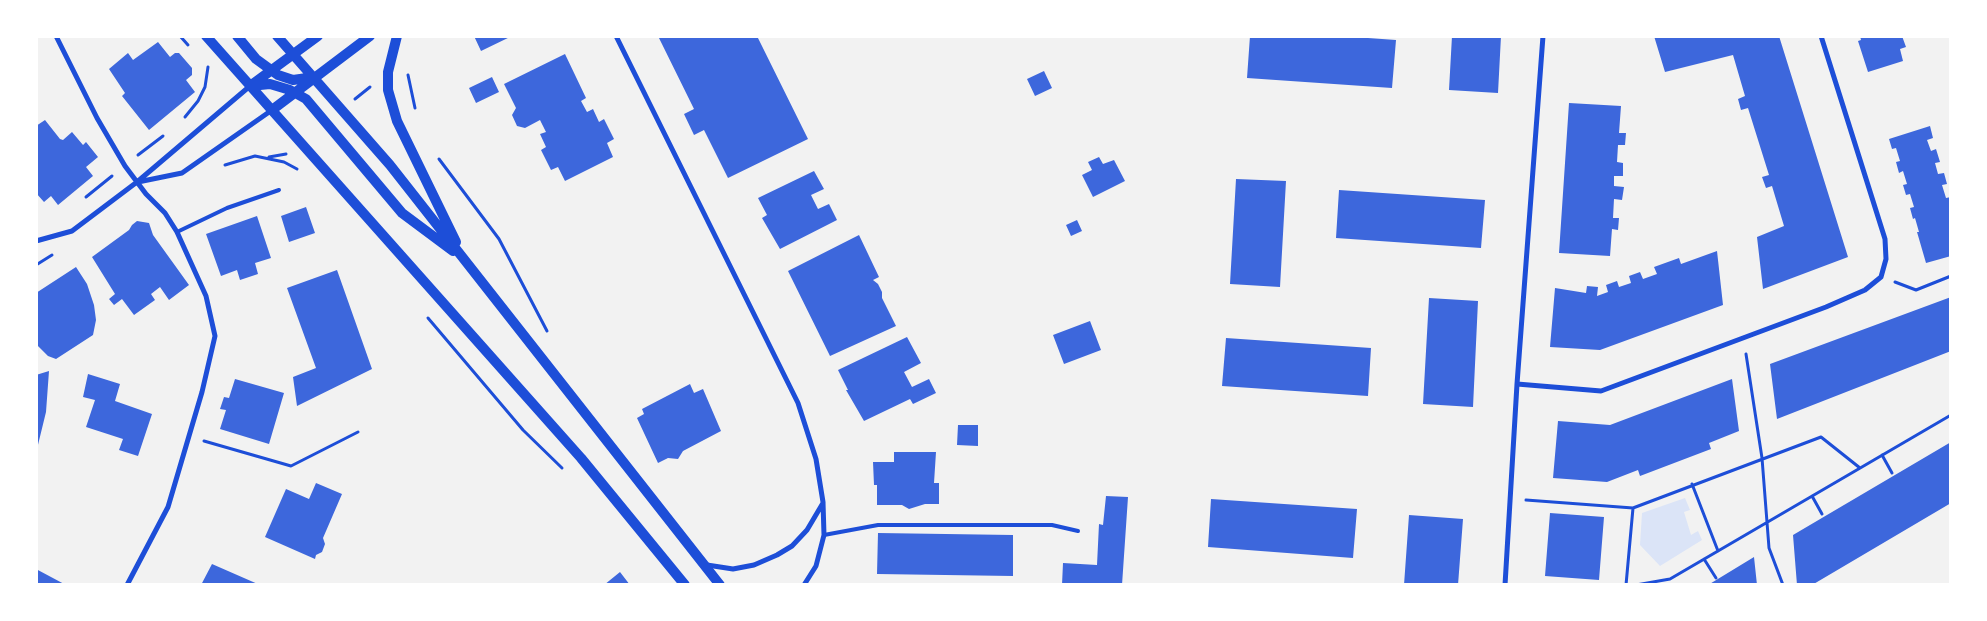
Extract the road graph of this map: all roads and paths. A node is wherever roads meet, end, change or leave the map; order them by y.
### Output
1 (56, 36) edge
2 (206, 36) edge
3 (237, 36) edge
4 (277, 36) edge
5 (318, 36) edge
6 (370, 36) edge
7 (397, 36) edge
8 (616, 36) edge
9 (1542, 36) edge
10 (1821, 36) edge
11 (294, 54) junction
12 (410, 69) dead end
13 (271, 71) junction
14 (315, 77) junction
15 (250, 86) junction
16 (295, 92) junction
17 (272, 110) junction
18 (417, 117) dead end
19 (434, 152) dead end
20 (285, 154) dead end
21 (269, 157) junction
22 (217, 168) dead end
23 (300, 171) dead end
24 (137, 182) junction
25 (279, 190) dead end
26 (177, 232) junction
27 (36, 241) edge
28 (464, 259) junction
29 (1951, 276) edge
30 (1881, 277) junction
31 (549, 335) dead end
32 (1743, 338) junction
33 (1517, 384) junction
34 (1951, 415) edge
35 (358, 432) dead end
36 (189, 437) junction
37 (1882, 455) junction
38 (1762, 458) junction
39 (1860, 468) junction
40 (1892, 473) dead end
41 (1692, 484) junction
42 (1812, 496) junction
43 (1510, 499) junction
44 (823, 502) junction
45 (1632, 508) junction
46 (1822, 514) dead end
47 (1767, 522) junction
48 (1078, 531) dead end
49 (824, 535) junction
50 (1718, 551) junction
51 (1704, 559) junction
52 (705, 565) junction
53 (1716, 578) dead end
54 (1659, 583) edge
55 (127, 585) edge
56 (685, 585) edge
57 (720, 585) edge
58 (804, 585) edge
59 (1506, 585) edge
60 (1626, 585) edge
61 (1636, 585) edge
62 (1783, 585) edge

1 - 24 street
2 - 15 main road
3 - 13 main road
4 - 11 main road
5 - 11 main road
6 - 14 main road
7 - 28 main road
8 - 44 street
9 - 33 street
10 - 30 street
11 - 13 main road
11 - 14 main road
12 - 18 path
13 - 14 main road
13 - 15 main road
14 - 16 main road
14 - 28 main road
15 - 16 main road
15 - 17 main road
15 - 24 street
16 - 17 main road
16 - 28 main road
17 - 24 street
17 - 56 main road
19 - 31 path
20 - 21 path
21 - 22 path
21 - 23 path
24 - 26 street
24 - 27 street
25 - 26 lane
26 - 36 street
28 - 52 main road
29 - 30 path
30 - 32 street
32 - 33 street
32 - 38 path
33 - 43 street
34 - 37 path
35 - 36 path
36 - 55 street
37 - 39 path
37 - 40 path
38 - 39 path
38 - 41 path
38 - 47 path
39 - 42 path
41 - 45 path
41 - 50 path
42 - 46 path
42 - 47 path
43 - 45 path
43 - 59 street
44 - 49 street
44 - 52 street
45 - 60 path
47 - 50 path
47 - 62 path
48 - 49 lane
49 - 58 street
50 - 51 path
51 - 53 path
51 - 54 path
52 - 57 main road
54 - 61 path

